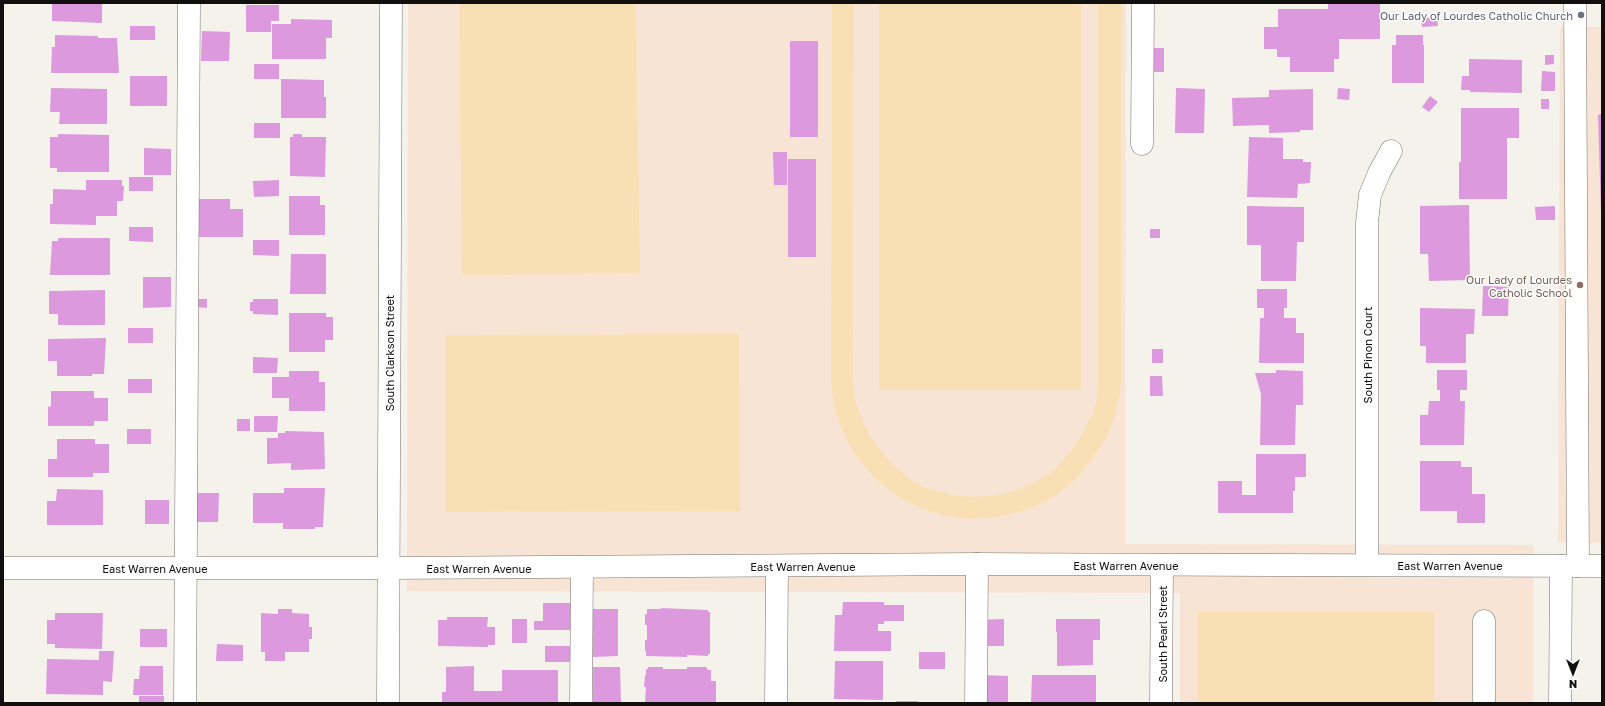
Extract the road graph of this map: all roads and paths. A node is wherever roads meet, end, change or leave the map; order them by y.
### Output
1 (189, 3) edge
2 (391, 3) edge
3 (1143, 3) edge
4 (1575, 3) edge
5 (1142, 144) dead end
6 (1391, 151) dead end
7 (978, 564) junction
8 (1367, 564) junction
9 (1162, 565) junction
10 (777, 566) junction
11 (1569, 566) junction
12 (1602, 566) edge
13 (582, 567) junction
14 (3, 568) edge
15 (186, 568) junction
16 (388, 568) junction
17 (1484, 621) dead end
18 (185, 703) edge
19 (388, 703) edge
20 (581, 703) edge
21 (776, 703) edge
22 (976, 703) edge
23 (1161, 703) edge
24 (1484, 703) edge
25 (1560, 703) edge

1 - 15 street
2 - 16 street, South Clarkson Street
3 - 5 street
4 - 11 street
6 - 8 street, South Pinon Court
7 - 9 street, East Warren Avenue
7 - 10 street, East Warren Avenue
7 - 22 street
8 - 9 street, East Warren Avenue
8 - 11 street, East Warren Avenue
9 - 23 street, South Pearl Street
10 - 13 street, East Warren Avenue
10 - 21 street
11 - 12 street, East Warren Avenue
11 - 25 street
13 - 16 street, East Warren Avenue
13 - 20 street
14 - 15 street, East Warren Avenue
15 - 16 street, East Warren Avenue
15 - 18 street
16 - 19 street, South Clarkson Street
17 - 24 street

